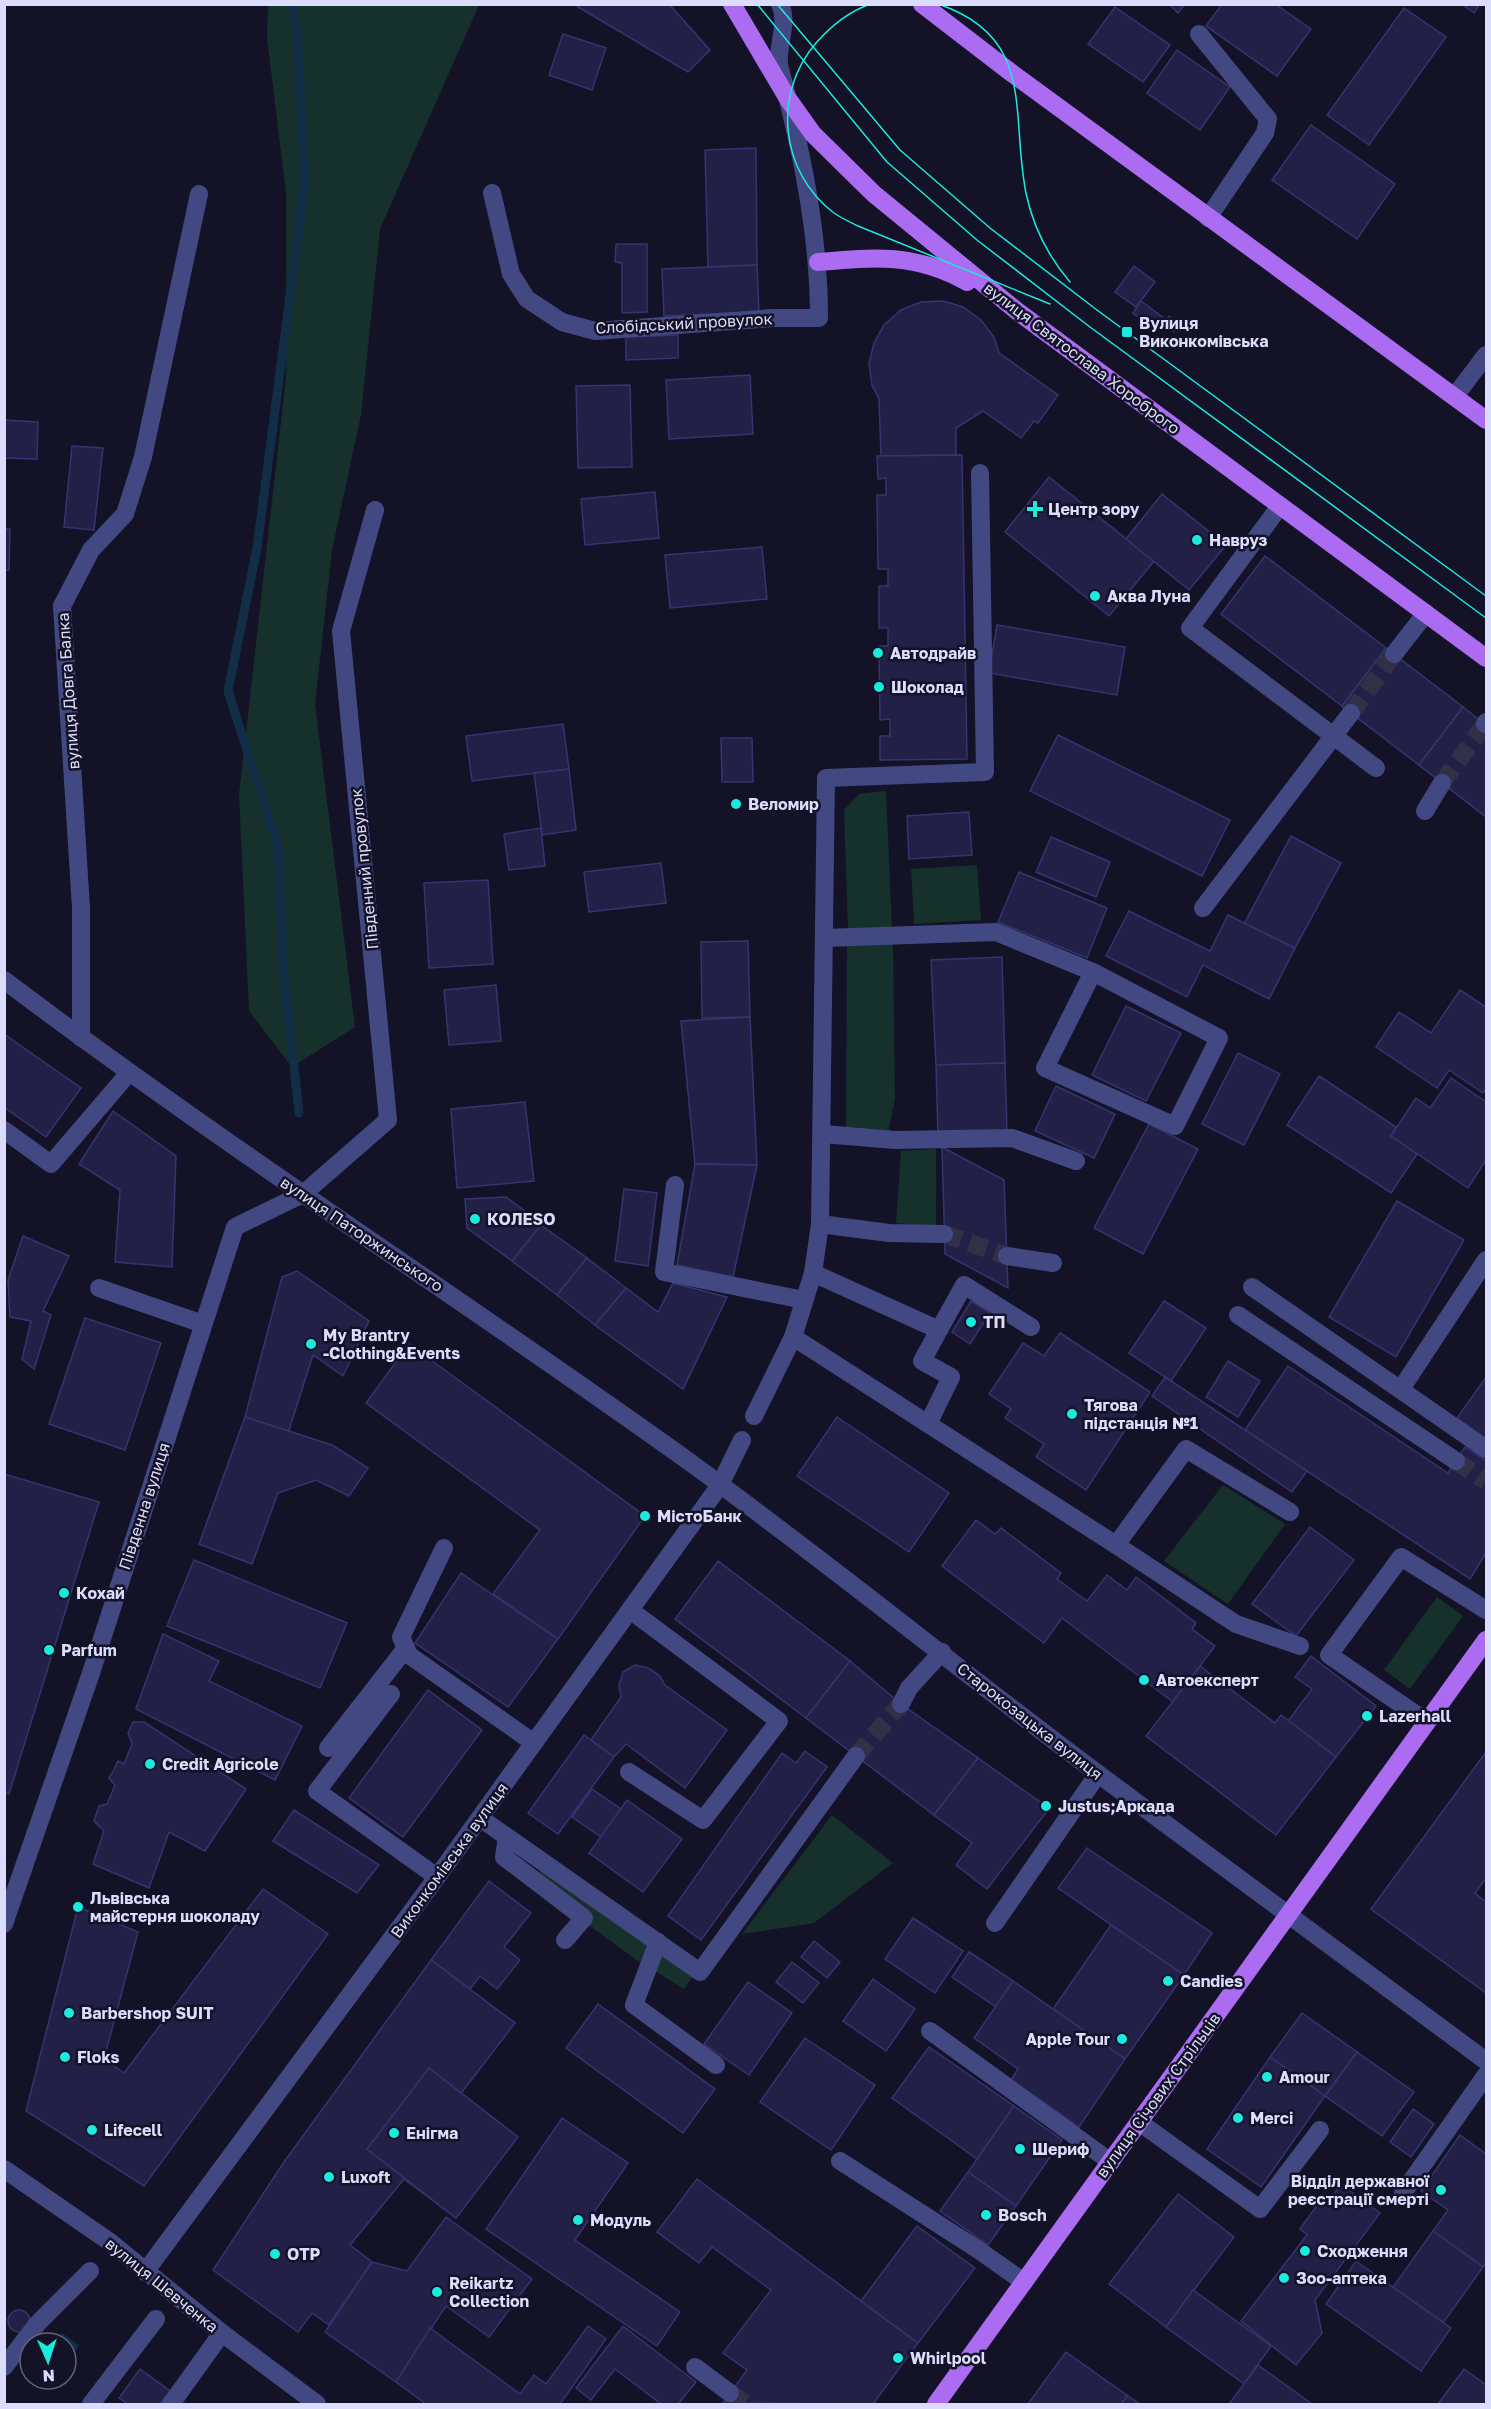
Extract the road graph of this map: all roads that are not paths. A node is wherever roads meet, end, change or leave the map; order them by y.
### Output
1 (732, 4) edge
2 (922, 4) edge
3 (787, 8) edge
4 (1199, 34) dead end
5 (788, 99) junction
6 (492, 193) dead end
7 (199, 194) dead end
8 (1208, 218) junction
9 (818, 262) junction
10 (1017, 311) junction
11 (1486, 355) edge
12 (1455, 396) junction
13 (1486, 420) edge
14 (980, 473) dead end
15 (1280, 506) junction
16 (375, 510) dead end
17 (1426, 613) junction
18 (1394, 654) tunnel mouth
19 (1486, 658) edge
20 (1351, 713) tunnel mouth
21 (1333, 737) junction
22 (1376, 768) dead end
23 (1443, 783) tunnel mouth
24 (1425, 810) dead end
25 (1203, 908) dead end
26 (825, 938) junction
27 (1093, 972) junction
28 (4, 980) edge
29 (81, 1038) junction
30 (128, 1074) junction
31 (4, 1130) edge
32 (823, 1134) junction
33 (1076, 1161) dead end
34 (675, 1185) dead end
35 (303, 1194) junction
36 (820, 1224) junction
37 (944, 1234) tunnel mouth
38 (1007, 1256) tunnel mouth
39 (1486, 1260) edge
40 (1053, 1263) dead end
41 (813, 1273) junction
42 (1252, 1287) dead end
43 (99, 1288) dead end
44 (804, 1300) junction
45 (1238, 1315) dead end
46 (204, 1324) junction
47 (1031, 1327) dead end
48 (939, 1330) junction
49 (793, 1337) junction
50 (1401, 1389) junction
51 (754, 1416) dead end
52 (928, 1424) junction
53 (742, 1440) dead end
54 (1486, 1449) edge
55 (1456, 1461) tunnel mouth
56 (720, 1485) junction
57 (1290, 1512) dead end
58 (1116, 1545) junction
59 (444, 1548) dead end
60 (630, 1610) junction
61 (1486, 1610) edge
62 (1486, 1640) edge
63 (1300, 1646) dead end
64 (406, 1648) junction
65 (942, 1652) junction
66 (391, 1694) dead end
67 (901, 1704) tunnel mouth
68 (1427, 1722) junction
69 (534, 1743) junction
70 (328, 1748) dead end
71 (856, 1756) tunnel mouth
72 (629, 1772) dead end
73 (1098, 1774) junction
74 (480, 1818) junction
75 (507, 1837) junction
76 (437, 1877) junction
77 (1288, 1914) junction
78 (995, 1923) dead end
79 (4, 1924) edge
80 (565, 1940) dead end
81 (658, 1942) junction
82 (930, 2031) dead end
83 (1485, 2060) edge
84 (716, 2065) dead end
85 (1140, 2122) junction
86 (1320, 2130) dead end
87 (840, 2161) dead end
88 (1111, 2162) junction
89 (4, 2169) edge
90 (1403, 2193) dead end
91 (90, 2271) dead end
92 (145, 2272) junction
93 (1024, 2282) junction
94 (156, 2319) dead end
95 (222, 2334) junction
96 (4, 2367) edge
97 (695, 2367) dead end
98 (730, 2393) tunnel mouth
99 (91, 2404) edge
100 (171, 2404) edge
101 (316, 2404) edge
102 (936, 2404) edge

1 - 5 main road, вулиця Святослава Хороброго
2 - 8 main road
3 - 5 street
4 - 8 street
5 - 9 street
5 - 10 main road, вулиця Святослава Хороброго
6 - 9 street, Слобідський провулок
7 - 29 street, вулиця Довга Балка
8 - 12 main road
9 - 10 main road
10 - 15 main road, вулиця Святослава Хороброго
11 - 12 street
12 - 13 main road
14 - 26 street
15 - 17 main road, вулиця Святослава Хороброго
15 - 21 street
16 - 35 street, Південний провулок
17 - 18 street
17 - 19 main road, вулиця Святослава Хороброго
20 - 21 street
21 - 22 street
21 - 25 street
23 - 24 street
26 - 27 street
26 - 32 street
27 - 27 street
28 - 29 street, вулиця Паторжинського
29 - 30 street, вулиця Паторжинського
30 - 31 street
30 - 35 street, вулиця Паторжинського
32 - 33 street
32 - 36 street
34 - 44 street
35 - 46 street, Південна вулиця
35 - 56 street, вулиця Паторжинського
36 - 37 street
36 - 41 street
38 - 40 street
39 - 50 street
41 - 44 street
41 - 48 street
42 - 50 street
43 - 46 street
44 - 49 street
45 - 55 street
46 - 79 street, Південна вулиця
47 - 48 street
48 - 52 street
49 - 51 street
49 - 52 street
50 - 54 street
52 - 58 street
53 - 56 street, Виконкомівська вулиця
56 - 60 street, Виконкомівська вулиця
56 - 65 street, Старокозацька вулиця
57 - 58 street
58 - 63 street
59 - 64 street
60 - 69 street, Виконкомівська вулиця
60 - 72 street
61 - 68 street
62 - 68 main road, вулиця Січових Стрільців
64 - 69 street
64 - 70 street
65 - 67 street
65 - 73 street, Старокозацька вулиця
66 - 76 street
68 - 77 main road, вулиця Січових Стрільців
69 - 74 street, Виконкомівська вулиця
71 - 81 street
73 - 77 street, Старокозацька вулиця
73 - 78 street
74 - 75 street
74 - 76 street, Виконкомівська вулиця
75 - 80 street
75 - 81 street
76 - 92 street, Виконкомівська вулиця
77 - 83 street, Старокозацька вулиця
77 - 85 main road, вулиця Січових Стрільців
81 - 84 street
82 - 88 street
83 - 90 street
85 - 86 street
85 - 88 main road, вулиця Січових Стрільців
87 - 93 street
88 - 93 main road, вулиця Січових Стрільців
89 - 92 street, вулиця Шевченка
91 - 96 street
92 - 95 street, вулиця Шевченка
93 - 102 main road, вулиця Січових Стрільців
94 - 99 street
95 - 100 street
95 - 101 street, вулиця Шевченка
97 - 98 street

